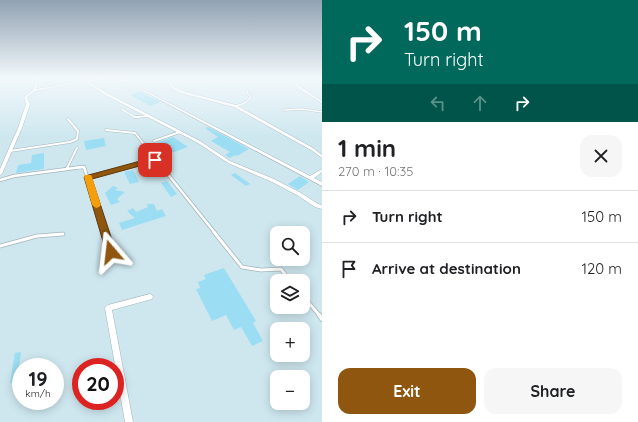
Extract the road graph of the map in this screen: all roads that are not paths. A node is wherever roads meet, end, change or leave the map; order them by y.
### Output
1 (24, 98) edge
2 (116, 98) edge
3 (157, 98) edge
4 (203, 98) edge
5 (251, 98) edge
6 (235, 106) junction
7 (121, 109) dead end
8 (284, 110) dead end
9 (322, 112) edge
10 (149, 116) junction
11 (68, 119) dead end
12 (106, 130) dead end
13 (180, 132) junction
14 (154, 141) dead end
15 (77, 148) dead end
16 (10, 151) junction
17 (322, 157) edge
18 (155, 160) junction
19 (67, 169) junction
20 (322, 170) edge
21 (0, 174) edge
22 (88, 177) junction
23 (310, 178) junction
24 (0, 180) edge
25 (322, 184) edge
26 (322, 207) edge
27 (63, 234) dead end
28 (0, 246) edge
29 (111, 252) dead end
30 (284, 274) edge
31 (150, 297) dead end
32 (310, 304) edge
33 (322, 319) edge
34 (129, 422) edge

1 - 16 street
2 - 10 street
3 - 23 street
4 - 6 street
5 - 6 lane
6 - 17 street
7 - 10 lane
8 - 9 lane
10 - 13 street
11 - 16 lane
12 - 18 lane
13 - 14 lane
13 - 26 street
15 - 19 lane
16 - 21 street
18 - 22 lane
18 - 30 lane
19 - 22 lane
19 - 24 lane
20 - 23 street
22 - 29 lane
23 - 25 street
27 - 28 lane
31 - 34 street
32 - 33 lane

